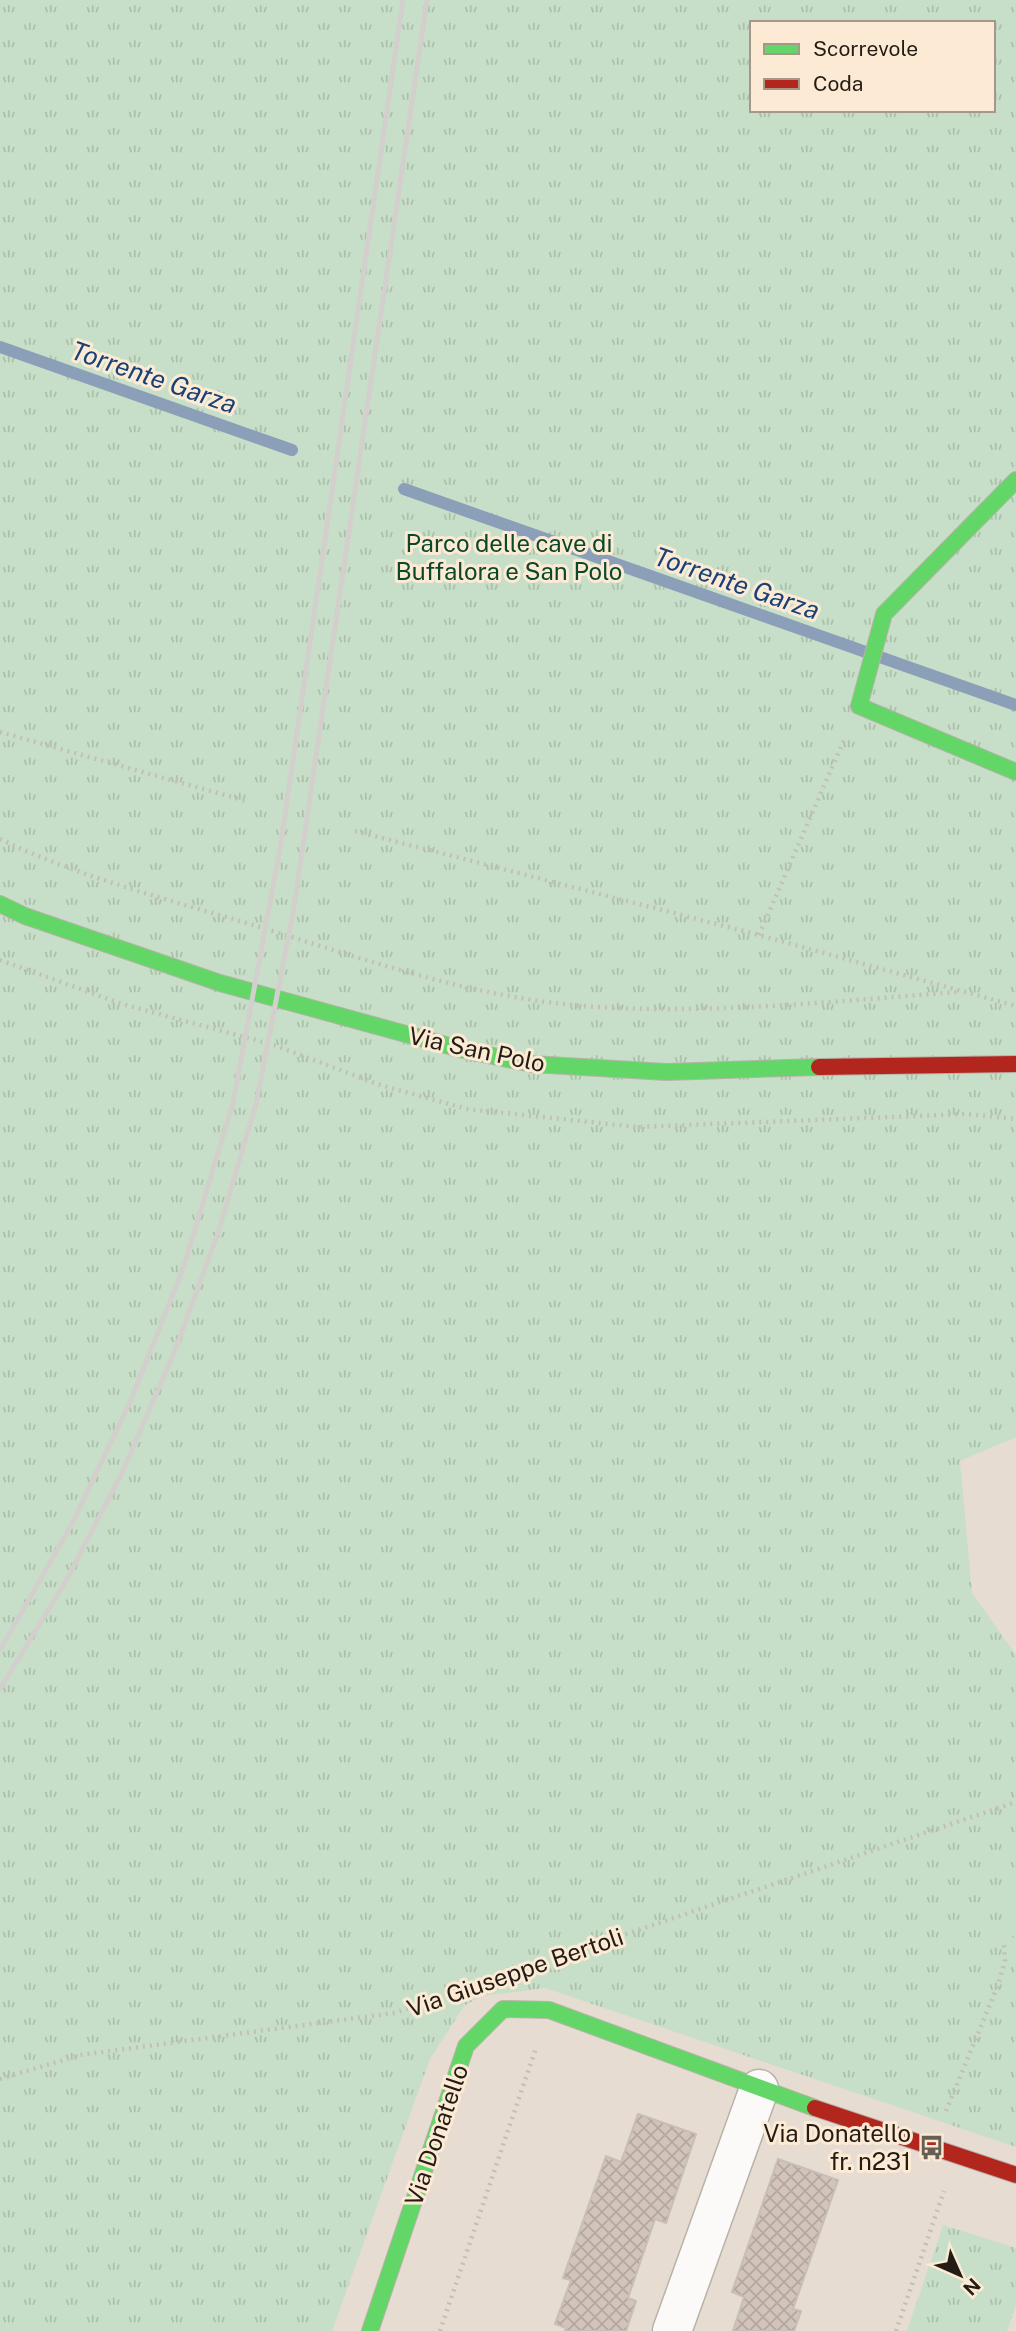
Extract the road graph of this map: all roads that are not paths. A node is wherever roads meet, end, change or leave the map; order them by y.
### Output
1 (1016, 480) edge
2 (1016, 772) edge
3 (0, 904) edge
4 (1016, 1064) edge
5 (759, 2089) junction
6 (1016, 2175) edge
7 (370, 2331) edge
8 (672, 2331) edge

1 - 2 street
3 - 4 street, Via San Polo
5 - 6 street, Via Donatello
5 - 7 street, Via Donatello
5 - 8 street

